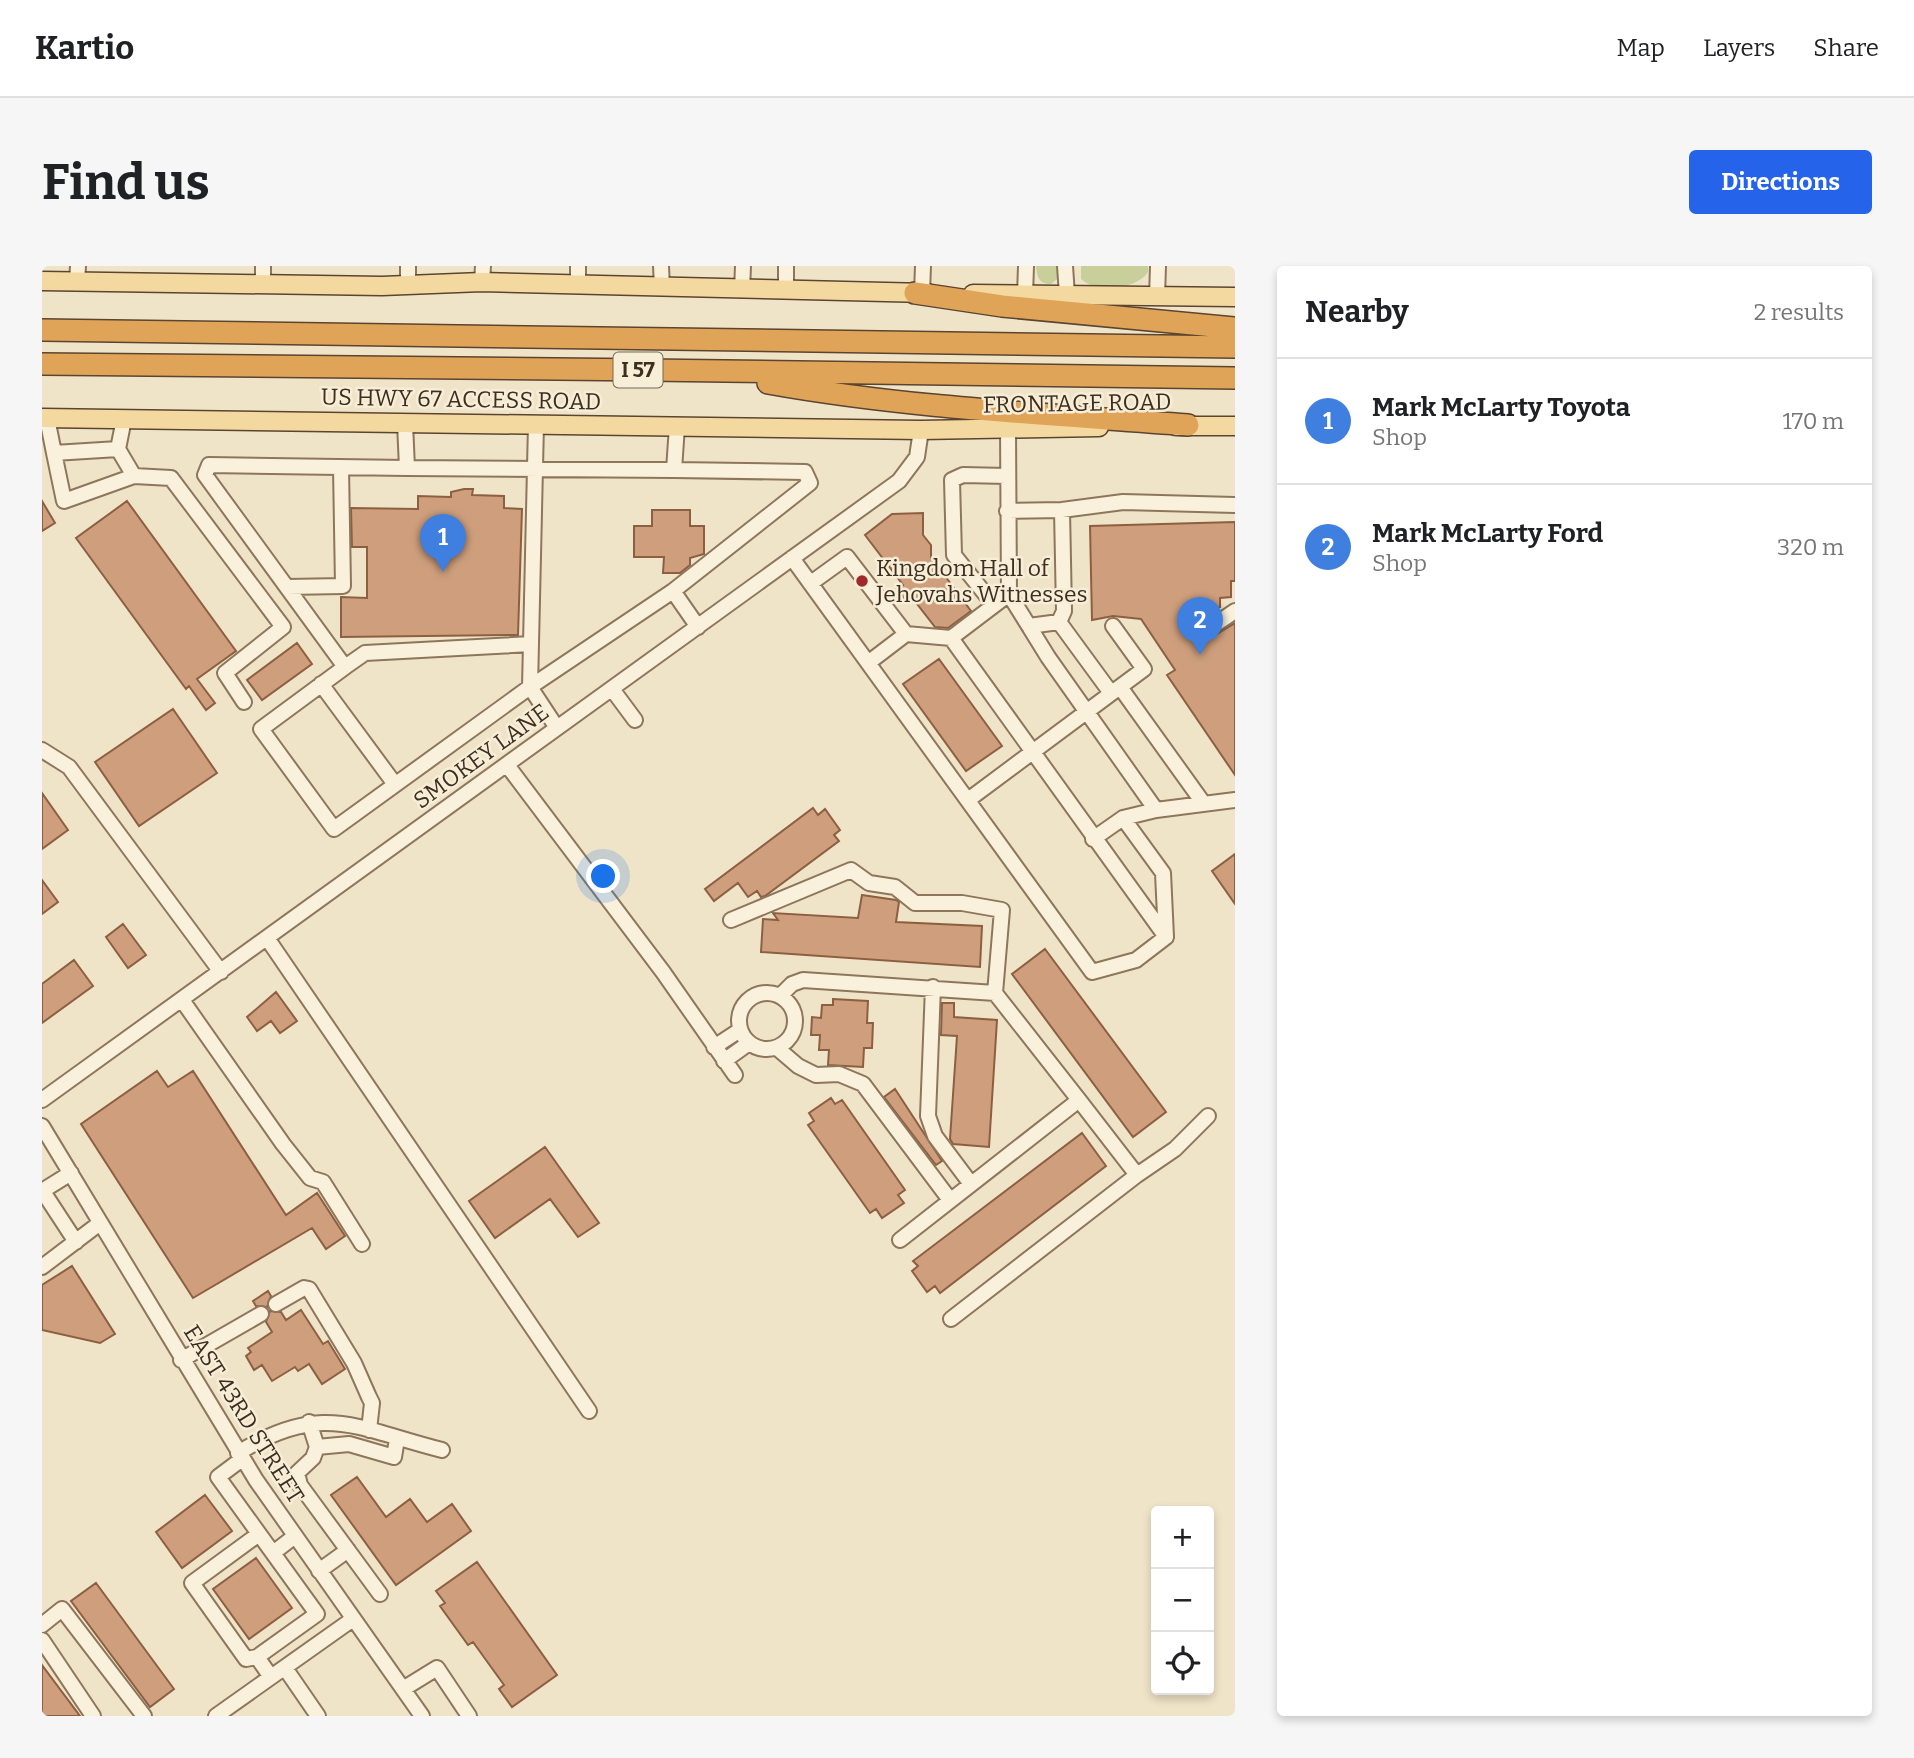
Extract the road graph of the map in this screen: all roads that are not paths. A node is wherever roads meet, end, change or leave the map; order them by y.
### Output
1 (408, 266) edge
2 (662, 266) edge
3 (743, 266) edge
4 (786, 266) edge
5 (923, 266) edge
6 (1026, 266) edge
7 (1065, 266) edge
8 (1158, 266) edge
9 (78, 274) edge
10 (483, 274) edge
11 (263, 275) edge
12 (578, 275) edge
13 (42, 281) edge
14 (408, 285) junction
15 (662, 287) junction
16 (742, 290) junction
17 (786, 291) junction
18 (918, 293) junction
19 (1025, 295) junction
20 (1067, 295) junction
21 (1157, 297) junction
22 (1235, 297) edge
23 (1235, 328) edge
24 (42, 330) edge
25 (1235, 347) edge
26 (42, 364) edge
27 (707, 372) junction
28 (1235, 378) edge
29 (45, 418) edge
30 (124, 419) junction
31 (405, 423) junction
32 (536, 424) junction
33 (1188, 425) junction
34 (677, 426) junction
35 (1235, 426) edge
36 (1008, 428) junction
37 (921, 430) junction
38 (118, 449) junction
39 (54, 453) junction
40 (341, 467) junction
41 (407, 468) junction
42 (536, 469) junction
43 (674, 470) junction
44 (134, 476) junction
45 (1007, 476) junction
46 (1235, 505) edge
47 (1062, 510) junction
48 (1007, 511) junction
49 (792, 558) junction
50 (811, 583) junction
51 (287, 587) junction
52 (673, 592) junction
53 (1009, 594) junction
54 (995, 605) junction
55 (1235, 611) edge
56 (1059, 622) junction
57 (1029, 626) junction
58 (1113, 626) dead end
59 (1213, 626) dead end
60 (698, 627) junction
61 (906, 634) junction
62 (951, 638) junction
63 (531, 644) junction
64 (868, 663) junction
65 (345, 667) junction
66 (321, 684) junction
67 (530, 687) junction
68 (612, 689) junction
69 (1115, 690) junction
70 (244, 702) dead end
71 (1086, 711) junction
72 (635, 720) dead end
73 (557, 728) junction
74 (42, 750) edge
75 (1032, 752) junction
76 (507, 765) junction
77 (394, 783) junction
78 (968, 800) junction
79 (1235, 800) edge
80 (1204, 804) junction
81 (1156, 810) junction
82 (1123, 818) junction
83 (1093, 839) junction
84 (731, 920) dead end
85 (1167, 937) junction
86 (267, 938) junction
87 (221, 972) junction
88 (933, 987) junction
89 (995, 993) junction
90 (780, 996) junction
91 (182, 1000) junction
92 (740, 1030) junction
93 (749, 1043) junction
94 (714, 1047) junction
95 (777, 1048) junction
96 (724, 1061) junction
97 (735, 1075) dead end
98 (42, 1100) edge
99 (1079, 1100) junction
100 (1208, 1116) dead end
101 (42, 1126) edge
102 (71, 1173) junction
103 (1137, 1175) junction
104 (971, 1184) junction
105 (42, 1191) edge
106 (950, 1200) junction
107 (100, 1223) junction
108 (900, 1240) dead end
109 (76, 1242) junction
110 (362, 1244) dead end
111 (42, 1267) edge
112 (276, 1304) dead end
113 (261, 1314) dead end
114 (951, 1319) dead end
115 (181, 1360) junction
116 (589, 1411) dead end
117 (309, 1422) junction
118 (353, 1425) junction
119 (369, 1430) junction
120 (397, 1439) junction
121 (349, 1444) junction
122 (317, 1447) junction
123 (442, 1450) dead end
124 (240, 1456) junction
125 (259, 1534) junction
126 (295, 1536) junction
127 (348, 1550) junction
128 (273, 1553) junction
129 (319, 1571) junction
130 (380, 1594) dead end
131 (354, 1619) junction
132 (42, 1625) edge
133 (42, 1640) edge
134 (257, 1657) junction
135 (285, 1668) junction
136 (271, 1677) junction
137 (403, 1689) junction
138 (93, 1716) edge
139 (144, 1716) edge
140 (216, 1716) edge
141 (318, 1716) edge
142 (422, 1716) edge
143 (469, 1716) edge

1 - 14 street
2 - 15 street
3 - 16 street
4 - 17 street
5 - 18 street
6 - 19 street
7 - 20 street
8 - 21 street
9 - 11 main road
9 - 13 main road
10 - 12 main road
10 - 14 main road
11 - 14 main road
12 - 15 main road
15 - 16 main road
16 - 17 main road
17 - 18 main road
18 - 19 main road
18 - 23 highway
19 - 20 main road
20 - 21 main road
21 - 22 main road
24 - 25 highway, I 57
26 - 27 highway, I 57
27 - 28 highway, I 57
27 - 33 highway
29 - 30 main road, US HWY 67 ACCESS ROAD
29 - 39 street
30 - 31 main road, US HWY 67 ACCESS ROAD
30 - 38 street
31 - 32 main road, US HWY 67 ACCESS ROAD
31 - 41 street
32 - 34 main road, US HWY 67 ACCESS ROAD
32 - 42 street
33 - 35 main road, FRONTAGE ROAD
33 - 36 main road, FRONTAGE ROAD
34 - 37 main road, US HWY 67 ACCESS ROAD
34 - 43 street
36 - 37 main road, FRONTAGE ROAD
36 - 45 street
37 - 49 street, SMOKEY LANE
38 - 39 street
38 - 44 street
39 - 44 street
40 - 41 street
40 - 51 street
40 - 51 street
41 - 42 street
42 - 43 street
42 - 63 street
43 - 52 street
44 - 70 street
45 - 48 street
45 - 54 street
46 - 47 street
47 - 48 street
47 - 56 street
48 - 53 street
49 - 50 street
49 - 60 street, SMOKEY LANE
50 - 61 street
50 - 64 street
51 - 65 street
52 - 60 street
52 - 67 street
53 - 54 street
53 - 57 street
54 - 62 street
55 - 59 street
56 - 57 street
56 - 69 street
57 - 71 street
58 - 69 street
60 - 68 street, SMOKEY LANE
61 - 62 street
61 - 64 street
62 - 75 street
63 - 65 street
63 - 67 street
64 - 78 street
65 - 66 street
66 - 77 street
66 - 77 street
67 - 73 street
67 - 77 street
68 - 72 street
68 - 73 street, SMOKEY LANE
69 - 71 street
69 - 80 street
71 - 75 street
71 - 81 street
73 - 76 street, SMOKEY LANE
74 - 87 street
75 - 78 street
75 - 83 street
76 - 86 street, SMOKEY LANE
76 - 94 street
78 - 85 street
79 - 80 street
80 - 81 street
81 - 82 street
82 - 83 street
82 - 85 street
83 - 85 street
84 - 89 street
86 - 87 street, SMOKEY LANE
86 - 116 street
87 - 91 street, SMOKEY LANE
88 - 89 street
88 - 90 street
88 - 104 street
89 - 99 street
90 - 92 street
90 - 95 street
91 - 98 street, SMOKEY LANE
91 - 110 street
92 - 93 street
92 - 94 street
93 - 95 street
93 - 96 street
94 - 96 street
95 - 106 street
96 - 97 street
99 - 103 street
99 - 104 street
100 - 103 street
101 - 102 street, EAST 43RD STREET
102 - 105 street
102 - 107 street, EAST 43RD STREET
103 - 114 street
104 - 106 street
105 - 109 street
106 - 108 street
107 - 109 street
107 - 115 street, EAST 43RD STREET
109 - 111 street
112 - 119 street
113 - 115 street
115 - 124 street, EAST 43RD STREET
117 - 118 street
117 - 122 street
117 - 124 street
118 - 119 street
118 - 121 street
119 - 120 street
120 - 121 street
120 - 123 street
121 - 122 street
122 - 127 street
124 - 125 street
124 - 126 street, EAST 43RD STREET
125 - 128 street
125 - 134 street
126 - 128 street
126 - 129 street, EAST 43RD STREET
127 - 129 street
127 - 130 street
128 - 134 street
129 - 131 street, EAST 43RD STREET
131 - 135 street
131 - 137 street, EAST 43RD STREET
132 - 139 street
133 - 138 street
134 - 136 street
135 - 136 street
135 - 141 street
136 - 140 street
137 - 142 street, EAST 43RD STREET
137 - 143 street

